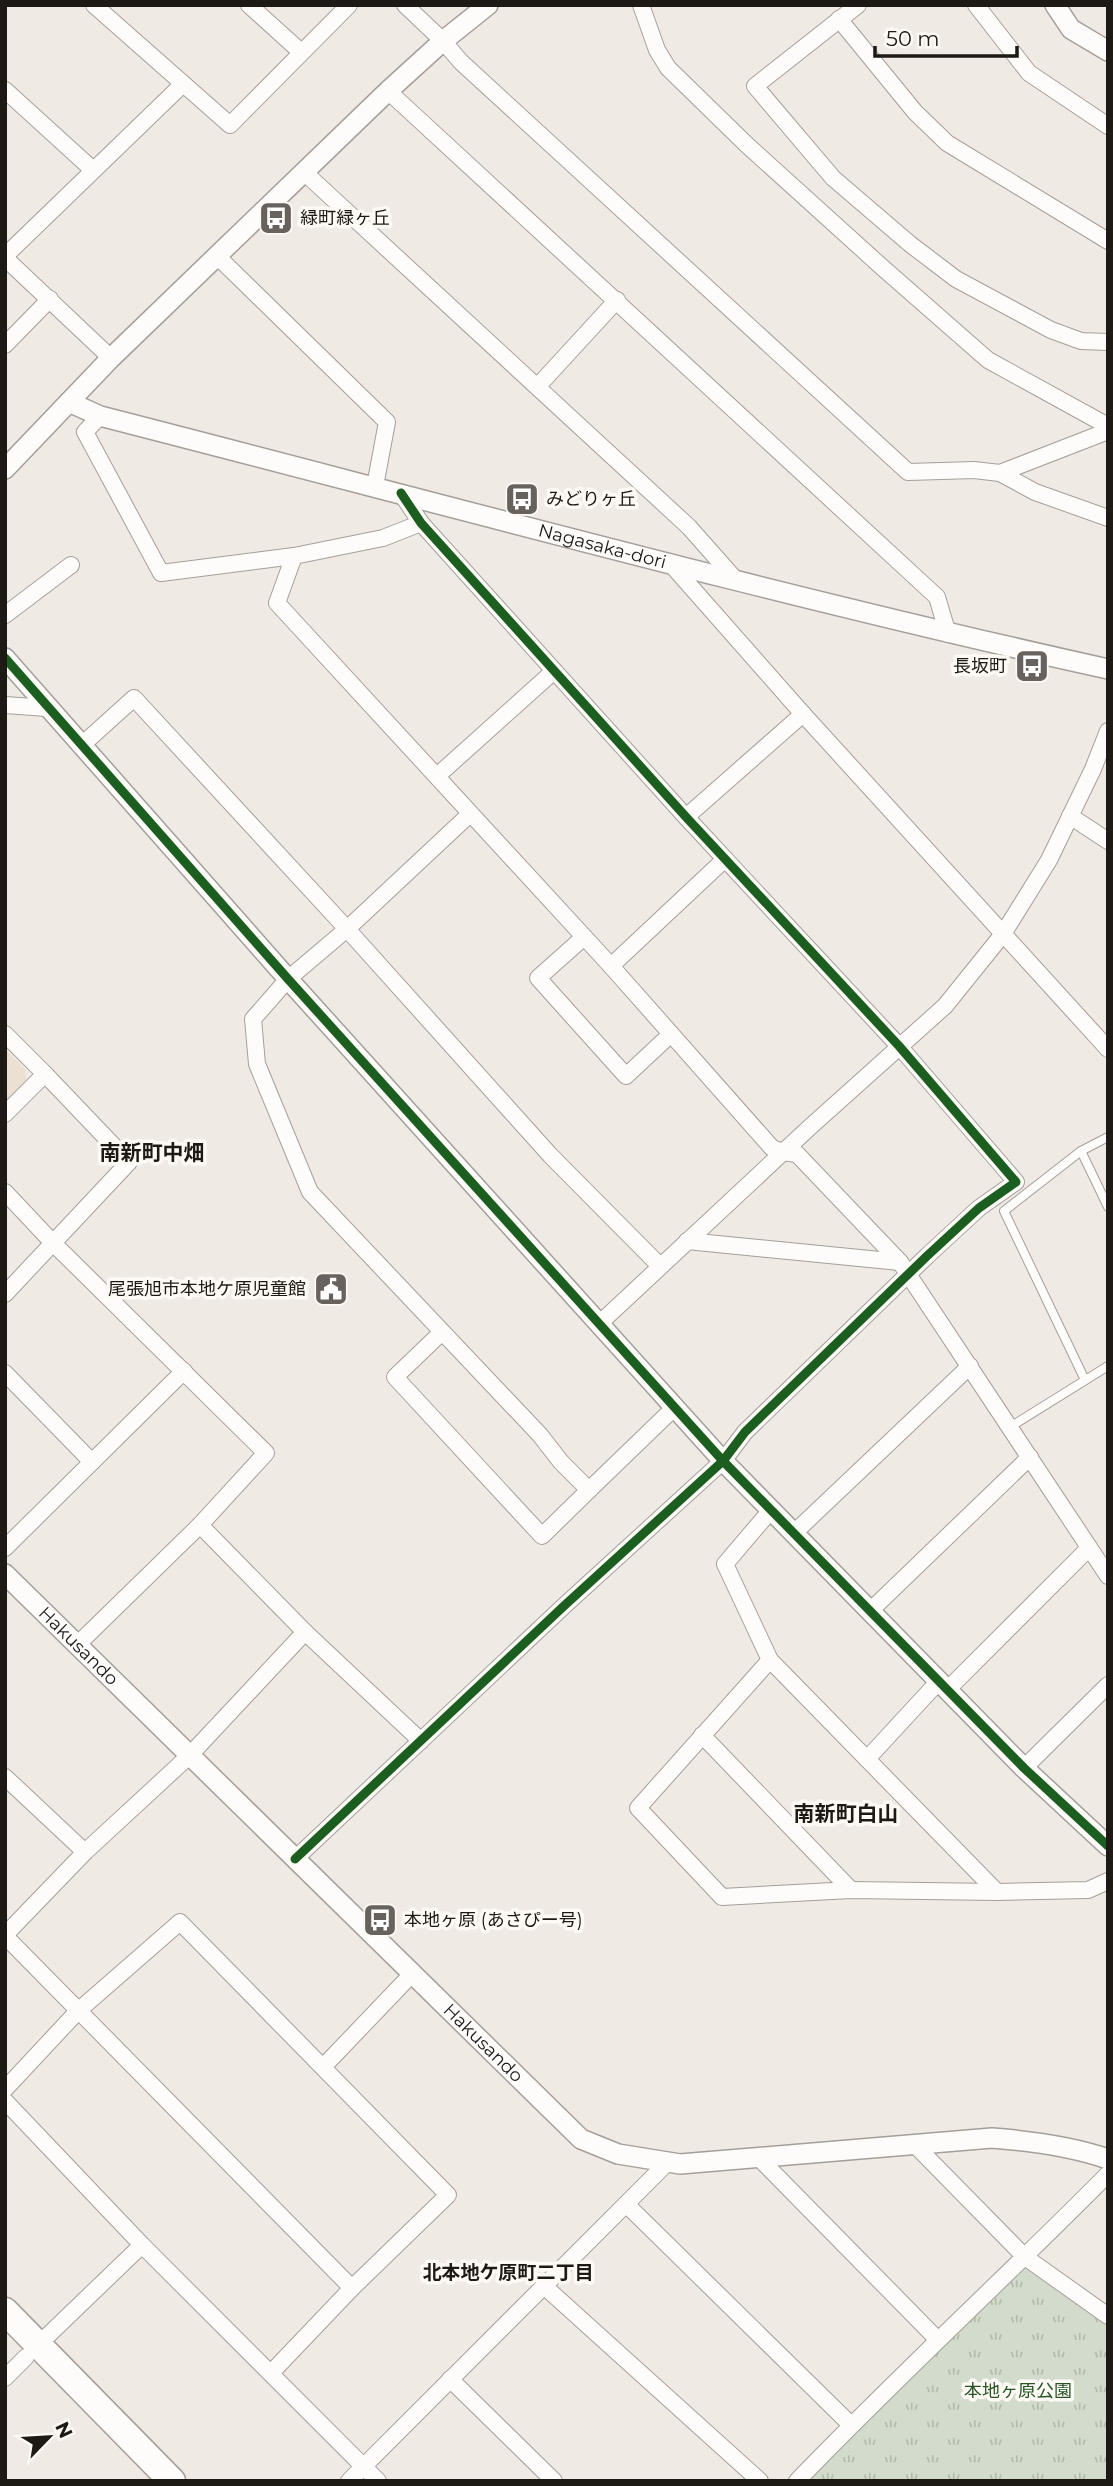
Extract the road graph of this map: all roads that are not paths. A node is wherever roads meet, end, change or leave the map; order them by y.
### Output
1 (94, 5) edge
2 (248, 5) edge
3 (349, 5) edge
4 (405, 5) edge
5 (488, 5) edge
6 (641, 5) edge
7 (858, 5) edge
8 (976, 5) edge
9 (1055, 5) edge
10 (839, 19) junction
11 (443, 41) junction
12 (1108, 51) edge
13 (301, 52) junction
14 (183, 84) junction
15 (5, 90) edge
16 (388, 92) junction
17 (1108, 125) edge
18 (93, 170) junction
19 (305, 173) junction
20 (1108, 241) edge
21 (217, 256) junction
22 (5, 257) edge
23 (50, 299) junction
24 (617, 300) junction
25 (1108, 342) edge
26 (5, 345) edge
27 (111, 358) junction
28 (538, 386) junction
29 (69, 402) junction
30 (100, 415) junction
31 (1108, 428) edge
32 (5, 469) edge
33 (1000, 473) junction
34 (374, 486) junction
35 (401, 493) junction
36 (1108, 518) edge
37 (421, 523) junction
38 (294, 556) junction
39 (669, 562) junction
40 (71, 565) dead end
41 (736, 579) junction
42 (5, 615) edge
43 (948, 634) junction
44 (5, 658) edge
45 (1108, 669) edge
46 (554, 671) junction
47 (5, 705) edge
48 (47, 708) junction
49 (803, 714) junction
50 (1108, 731) edge
51 (83, 744) junction
52 (1103, 756) edge
53 (437, 776) junction
54 (470, 814) junction
55 (1070, 816) junction
56 (687, 817) junction
57 (1108, 841) edge
58 (725, 859) junction
59 (347, 929) junction
60 (1003, 933) junction
61 (584, 937) junction
62 (611, 966) junction
63 (288, 979) junction
64 (5, 1034) edge
65 (671, 1034) junction
66 (899, 1046) junction
67 (1108, 1049) edge
68 (45, 1074) junction
69 (5, 1114) edge
70 (1108, 1137) edge
71 (1081, 1151) junction
72 (783, 1152) junction
73 (5, 1192) edge
74 (1014, 1193) junction
75 (1108, 1207) edge
76 (687, 1241) junction
77 (53, 1243) junction
78 (660, 1266) junction
79 (905, 1269) junction
80 (5, 1294) edge
81 (599, 1324) junction
82 (442, 1332) junction
83 (970, 1366) junction
84 (1108, 1366) edge
85 (184, 1371) junction
86 (5, 1373) edge
87 (1085, 1380) junction
88 (675, 1408) junction
89 (1010, 1427) junction
90 (1030, 1457) junction
91 (723, 1461) junction
92 (92, 1462) junction
93 (589, 1490) junction
94 (771, 1510) junction
95 (200, 1525) junction
96 (794, 1533) junction
97 (5, 1548) edge
98 (1089, 1548) junction
99 (5, 1574) edge
100 (1108, 1576) edge
101 (870, 1611) junction
102 (305, 1632) junction
103 (77, 1644) junction
104 (770, 1660) junction
105 (943, 1685) junction
106 (1108, 1685) edge
107 (702, 1735) junction
108 (421, 1741) junction
109 (189, 1756) junction
110 (867, 1759) junction
111 (1024, 1768) junction
112 (6, 1780) edge
113 (1108, 1846) edge
114 (85, 1852) junction
115 (295, 1859) junction
116 (1108, 1881) edge
117 (850, 1890) junction
118 (997, 1892) junction
119 (5, 1936) edge
120 (412, 1974) junction
121 (78, 2011) junction
122 (323, 2067) junction
123 (5, 2089) edge
124 (5, 2101) edge
125 (915, 2144) junction
126 (758, 2157) junction
127 (1108, 2158) edge
128 (668, 2162) junction
129 (1108, 2174) edge
130 (627, 2205) junction
131 (142, 2245) junction
132 (1025, 2258) junction
133 (544, 2286) junction
134 (352, 2288) junction
135 (5, 2311) edge
136 (1108, 2316) edge
137 (5, 2336) edge
138 (937, 2339) junction
139 (32, 2351) junction
140 (271, 2373) junction
141 (5, 2378) edge
142 (450, 2379) junction
143 (851, 2424) junction
144 (364, 2467) junction
145 (147, 2481) edge
146 (172, 2481) edge
147 (349, 2481) edge
148 (377, 2481) edge
149 (554, 2481) edge
150 (760, 2481) edge
151 (797, 2481) edge

1 - 14 street
2 - 13 street
3 - 13 street
4 - 11 street
5 - 11 street
6 - 31 street
7 - 10 street
8 - 17 street
9 - 12 street
10 - 20 street
10 - 25 street
11 - 16 street
11 - 33 street
13 - 14 street
14 - 18 street
15 - 18 street
16 - 19 street
16 - 24 street
18 - 22 street
19 - 21 street
19 - 28 street
21 - 27 street
21 - 34 street
22 - 23 street
23 - 26 street
23 - 27 street
24 - 28 street
24 - 43 street
27 - 29 street
28 - 41 street
29 - 30 street, Nagasaka-dori
29 - 32 street
30 - 34 street, Nagasaka-dori
30 - 38 street
31 - 33 street
33 - 36 street
34 - 35 street, Nagasaka-dori
35 - 37 street
35 - 39 street, Nagasaka-dori
37 - 38 street
37 - 46 street
38 - 53 street
39 - 41 street, Nagasaka-dori
39 - 49 street
40 - 42 street
41 - 43 street, Nagasaka-dori
43 - 45 street, Nagasaka-dori
44 - 48 street
46 - 53 street
46 - 56 street
47 - 48 street
48 - 51 street
49 - 56 street
49 - 60 street
50 - 52 street
51 - 59 street
51 - 63 street
52 - 55 street
53 - 54 street
54 - 59 street
54 - 61 street
55 - 57 street
55 - 60 street
56 - 58 street
58 - 62 street
58 - 66 street
59 - 63 street
59 - 78 street
60 - 66 street
60 - 67 street
61 - 62 street
61 - 65 street
62 - 65 street
63 - 81 street
63 - 82 street
64 - 68 street
65 - 72 street
66 - 72 street
66 - 74 street
68 - 69 street
68 - 77 street
70 - 71 lane
71 - 74 lane
71 - 75 lane
72 - 76 street
72 - 79 street
73 - 77 street
74 - 79 street
74 - 87 lane
76 - 78 street
76 - 79 street
77 - 80 street
77 - 85 street
78 - 81 street
79 - 83 street
79 - 91 street
81 - 88 street
82 - 93 street
82 - 93 street
83 - 89 street
83 - 96 street
84 - 87 lane
85 - 92 street
85 - 95 street
86 - 92 street
87 - 89 lane
88 - 91 street
88 - 93 street
89 - 90 street
90 - 98 street
90 - 101 street
91 - 94 street
91 - 108 street
92 - 97 street
94 - 96 street
94 - 104 street
95 - 102 street
95 - 103 street
96 - 101 street
98 - 100 street
98 - 105 street
99 - 103 street, Hakusando
101 - 105 street
102 - 108 street
102 - 109 street
103 - 109 street, Hakusando
104 - 107 street
104 - 110 street
105 - 110 street
105 - 111 street
106 - 111 street
107 - 117 street
107 - 117 street
108 - 115 street
109 - 114 street
109 - 115 street, Hakusando
110 - 118 street
111 - 113 street
112 - 114 street
114 - 119 street
115 - 120 street, Hakusando
116 - 118 street
117 - 118 street
119 - 121 street
120 - 122 street
120 - 128 street, Hakusando
121 - 122 street
121 - 123 street
121 - 134 street
122 - 134 street
124 - 131 street
125 - 126 street, Hakusando
125 - 127 street, Hakusando
125 - 132 street
126 - 128 street, Hakusando
126 - 138 street
128 - 130 street
129 - 132 street
130 - 133 street
130 - 143 street
131 - 139 street
131 - 140 street
132 - 136 street
132 - 138 street
133 - 142 street
133 - 150 street
134 - 140 street
135 - 139 highway
137 - 139 highway
138 - 143 street
139 - 141 street
139 - 145 highway
139 - 146 highway
140 - 144 street
142 - 144 street
142 - 149 street
143 - 151 street
144 - 147 street
144 - 148 street

